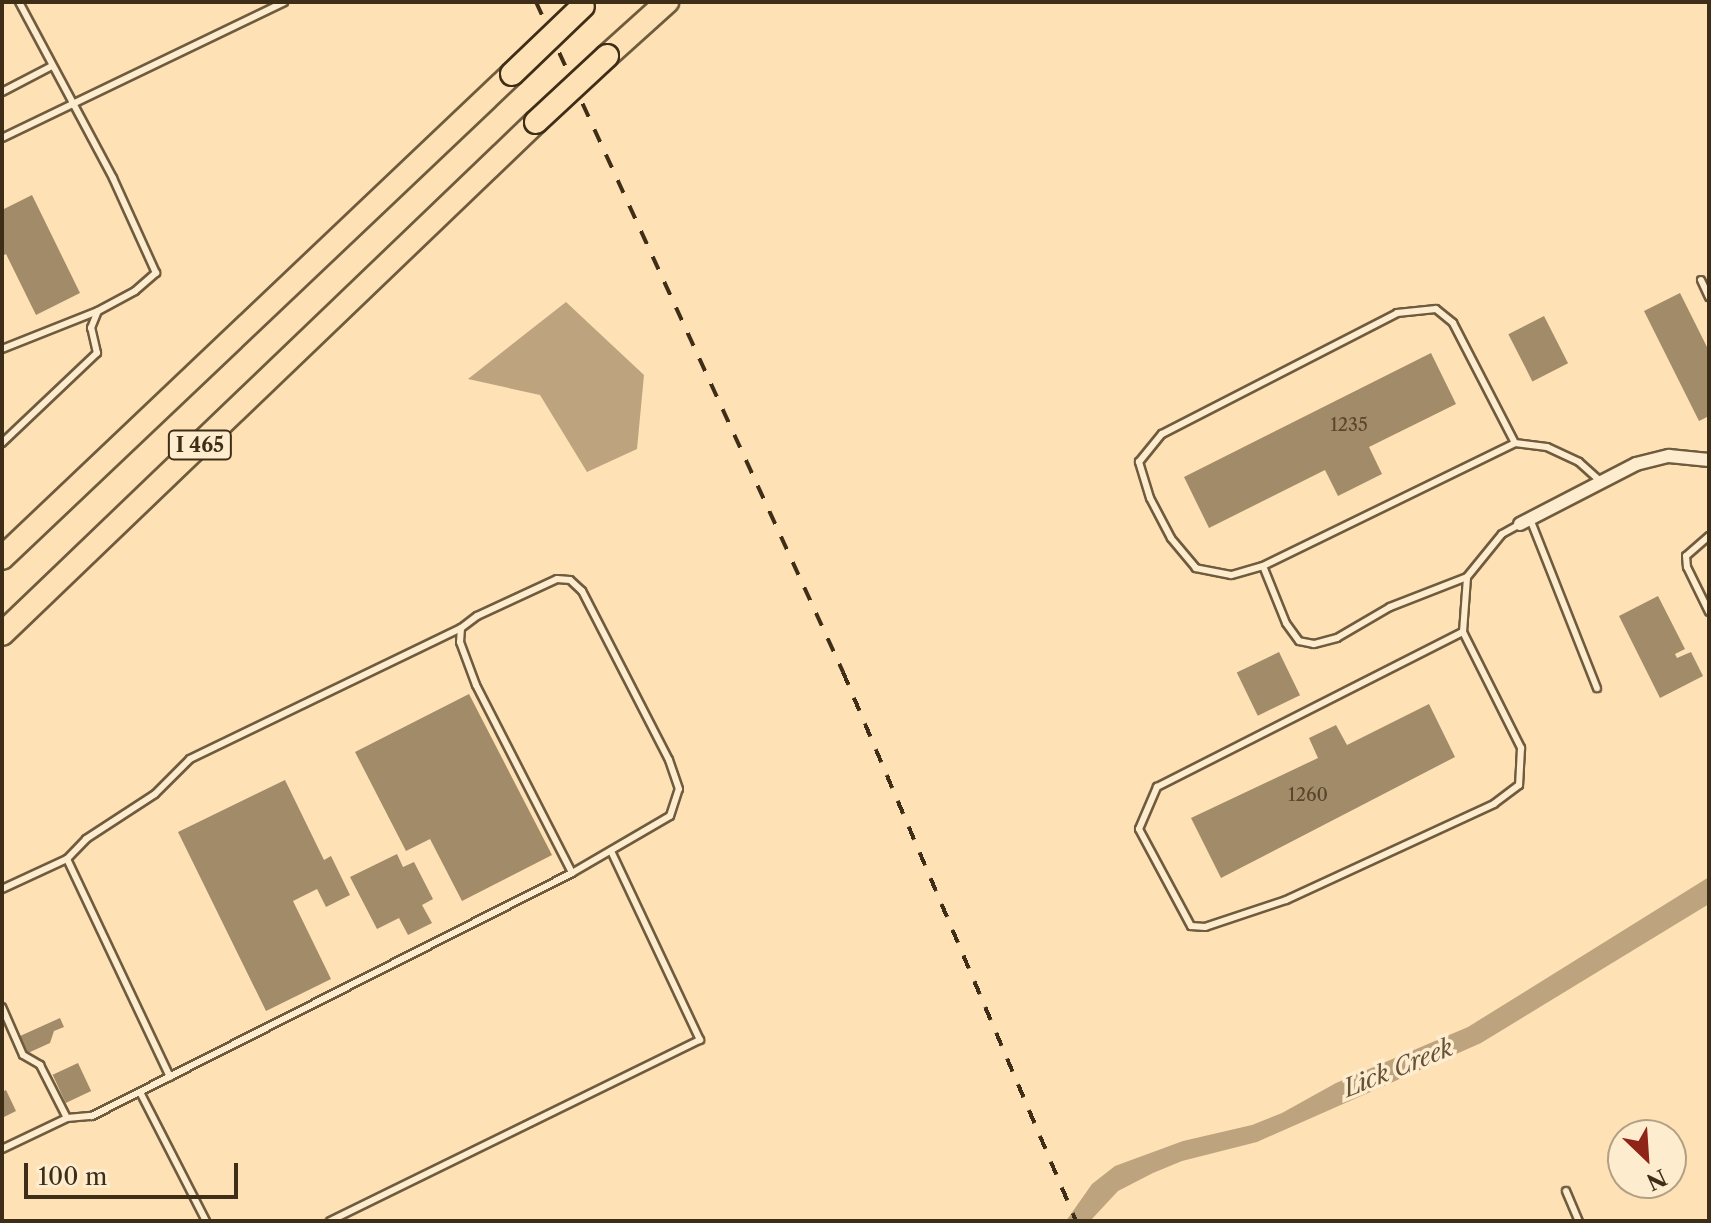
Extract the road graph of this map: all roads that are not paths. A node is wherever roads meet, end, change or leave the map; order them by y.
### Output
1 (19, 2) edge
2 (284, 2) edge
3 (667, 2) edge
4 (586, 4) edge
5 (52, 66) junction
6 (2, 92) edge
7 (73, 104) junction
8 (2, 138) edge
9 (1701, 280) dead end
10 (1709, 297) edge
11 (98, 311) junction
12 (2, 349) edge
13 (2, 443) edge
14 (1515, 443) junction
15 (1709, 460) edge
16 (1601, 482) junction
17 (1525, 522) junction
18 (1709, 536) edge
19 (2, 558) edge
20 (1263, 566) junction
21 (1467, 577) junction
22 (1709, 612) edge
23 (461, 628) junction
24 (1463, 632) junction
25 (2, 634) edge
26 (1597, 688) dead end
27 (611, 851) junction
28 (67, 859) junction
29 (572, 873) junction
30 (2, 889) edge
31 (2, 1007) edge
32 (170, 1077) junction
33 (140, 1092) junction
34 (67, 1118) junction
35 (2, 1149) edge
36 (1566, 1191) dead end
37 (206, 1221) edge
38 (330, 1221) edge
39 (1579, 1221) edge

1 - 5 lane
2 - 7 lane
3 - 25 highway, I 465, bridge
4 - 19 highway, I 465, bridge
5 - 6 lane
5 - 7 lane
7 - 8 lane
7 - 11 lane
9 - 10 lane
11 - 12 lane
11 - 13 lane
14 - 16 lane
14 - 20 lane
14 - 20 lane
15 - 16 street
16 - 17 street
17 - 21 lane
17 - 26 lane
18 - 22 lane
20 - 21 lane
21 - 24 lane
23 - 27 lane
23 - 28 lane
23 - 29 lane
24 - 24 lane
27 - 29 lane
27 - 38 lane
28 - 30 lane
28 - 32 lane
29 - 32 lane
31 - 34 lane
32 - 33 lane
33 - 34 lane
33 - 37 lane
34 - 35 lane
36 - 39 lane

